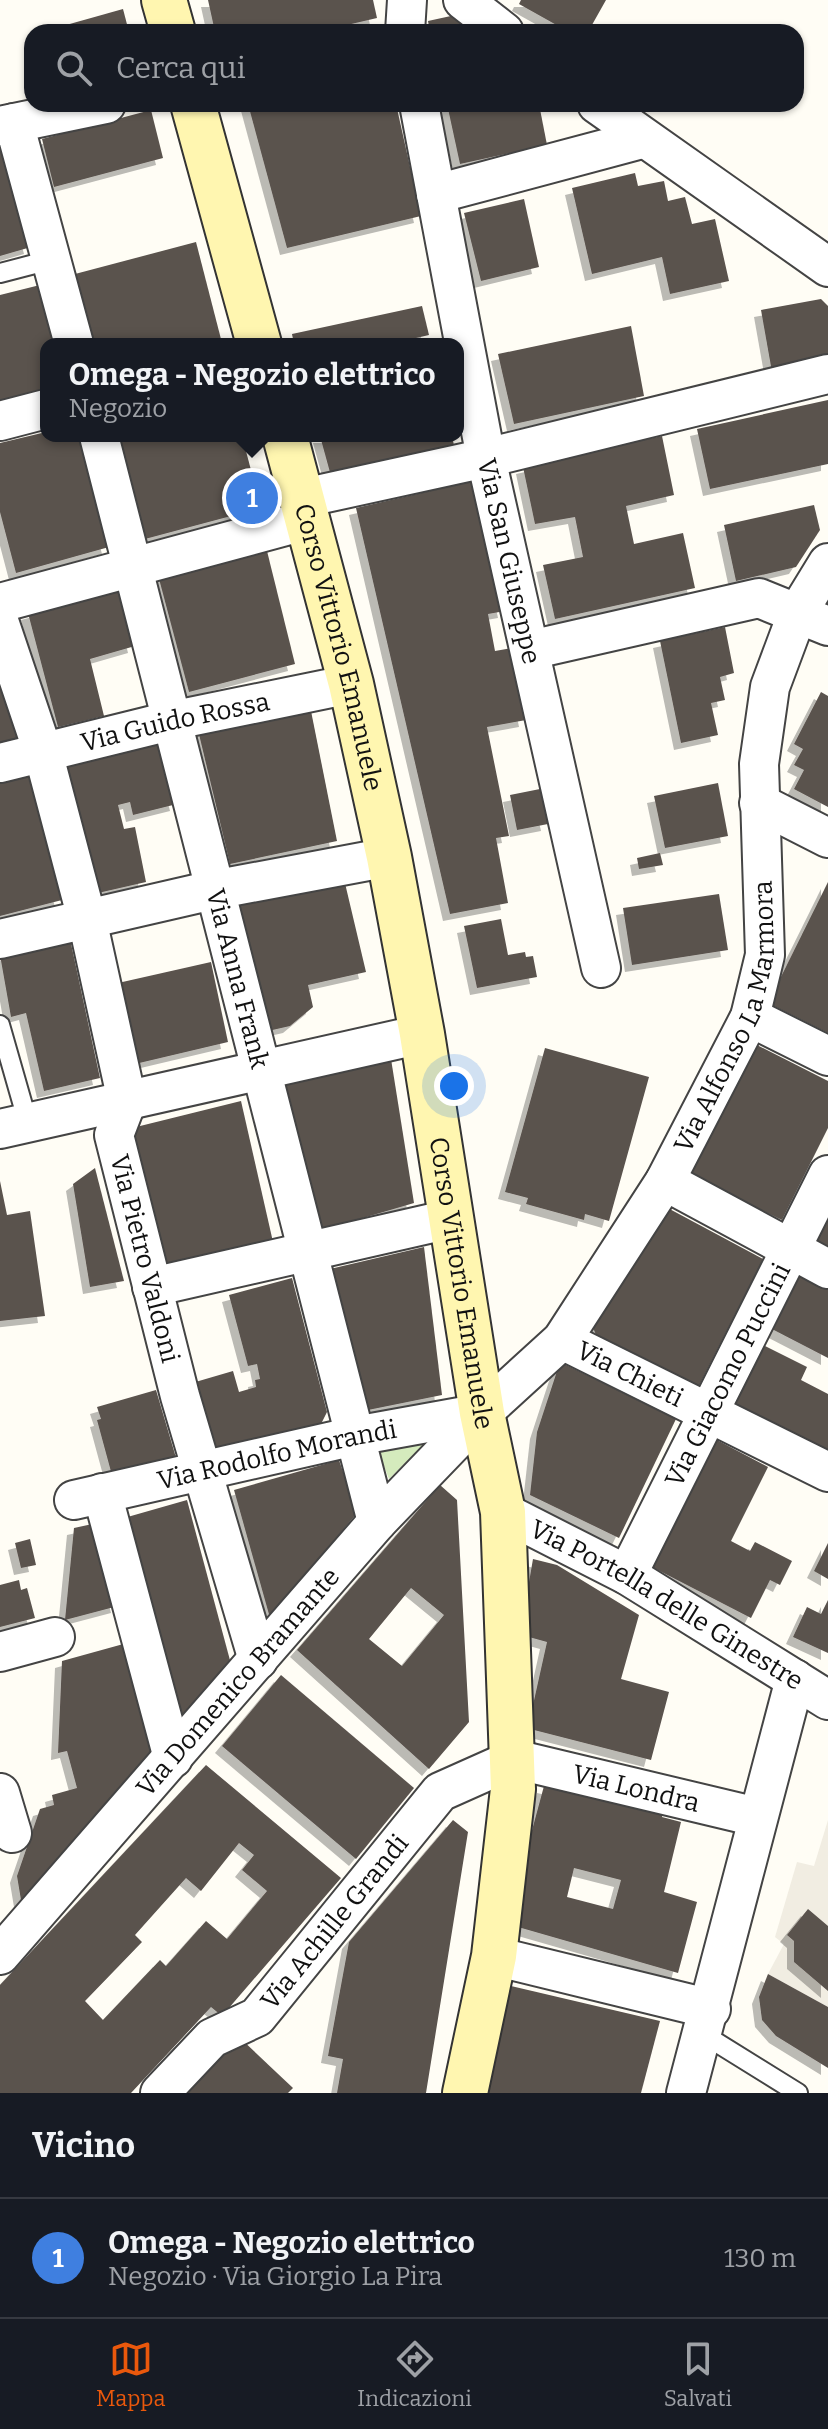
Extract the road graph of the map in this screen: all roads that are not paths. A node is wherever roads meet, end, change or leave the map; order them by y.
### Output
1 (164, 0) edge
2 (407, 0) edge
3 (463, 0) edge
4 (171, 24) edge
5 (406, 24) edge
6 (494, 24) edge
7 (68, 112) edge
8 (195, 112) edge
9 (421, 112) edge
10 (607, 112) edge
11 (7, 125) edge
12 (642, 139) junction
13 (436, 194) junction
14 (50, 260) junction
15 (828, 267) edge
16 (0, 273) edge
17 (72, 338) edge
18 (257, 338) edge
19 (463, 338) edge
20 (464, 342) edge
21 (828, 374) edge
22 (40, 411) edge
23 (0, 421) edge
24 (100, 442) edge
25 (287, 442) edge
26 (486, 458) junction
27 (305, 509) junction
28 (828, 563) edge
29 (132, 568) junction
30 (0, 603) edge
31 (813, 619) edge
32 (0, 624) edge
33 (530, 650) junction
34 (351, 684) junction
35 (170, 721) junction
36 (43, 752) junction
37 (0, 763) edge
38 (759, 803) junction
39 (828, 838) edge
40 (389, 857) junction
41 (213, 890) junction
42 (87, 919) junction
43 (0, 939) edge
44 (601, 968) dead end
45 (750, 1017) junction
46 (0, 1025) edge
47 (422, 1034) junction
48 (828, 1056) edge
49 (260, 1070) junction
50 (127, 1101) junction
51 (14, 1126) edge
52 (828, 1175) edge
53 (665, 1181) junction
54 (450, 1219) junction
55 (308, 1249) junction
56 (790, 1250) junction
57 (828, 1269) edge
58 (152, 1287) junction
59 (562, 1340) junction
60 (482, 1413) junction
61 (708, 1413) junction
62 (355, 1436) junction
63 (201, 1470) junction
64 (828, 1472) edge
65 (503, 1512) junction
66 (377, 1522) junction
67 (627, 1575) junction
68 (55, 1637) dead end
69 (0, 1652) edge
70 (258, 1660) junction
71 (795, 1679) junction
72 (828, 1700) edge
73 (173, 1758) junction
74 (514, 1759) junction
75 (0, 1793) edge
76 (757, 1817) junction
77 (12, 1833) dead end
78 (0, 1955) edge
79 (494, 1956) junction
80 (707, 2021) junction
81 (160, 2093) edge
82 (465, 2093) edge
83 (686, 2093) edge
84 (798, 2093) edge

1 - 4 main road
2 - 5 street
3 - 6 street
7 - 11 street
8 - 18 main road
9 - 13 street, Via San Giuseppe
10 - 12 street
11 - 14 street
12 - 13 street
12 - 15 street
13 - 19 street, Via San Giuseppe
14 - 16 lane
14 - 17 street
20 - 26 street, Via San Giuseppe
21 - 26 street
22 - 23 street
24 - 29 street, Via Anna Frank
25 - 27 main road, Corso Vittorio Emanuele
26 - 27 street
26 - 33 street, Via San Giuseppe
27 - 29 street
27 - 34 main road, Corso Vittorio Emanuele
28 - 31 street, Via Alfonso La Marmora
29 - 30 street
29 - 35 street, Via Anna Frank
31 - 33 street
31 - 38 street, Via Alfonso La Marmora
32 - 36 street
33 - 44 street, Via San Giuseppe
34 - 35 street, Via Guido Rossa
34 - 40 main road, Corso Vittorio Emanuele
35 - 36 street, Via Guido Rossa
35 - 41 street, Via Anna Frank
36 - 37 street, Via Guido Rossa
36 - 42 street
38 - 39 street
38 - 45 street, Via Alfonso La Marmora
40 - 41 street
40 - 47 main road, Corso Vittorio Emanuele
41 - 42 street
41 - 49 street, Via Anna Frank
42 - 43 street
42 - 50 street
45 - 48 street
45 - 53 street, Via Alfonso La Marmora
46 - 51 lane
47 - 49 street
47 - 54 main road, Corso Vittorio Emanuele
49 - 50 street
49 - 55 street, Via Anna Frank
50 - 51 street
50 - 58 street, Via Pietro Valdoni
52 - 56 street, Via Giacomo Puccini
53 - 56 street
53 - 59 street, Via Alfonso La Marmora
54 - 55 street
54 - 60 main road, Corso Vittorio Emanuele
55 - 58 street
55 - 62 street, Via Anna Frank
56 - 57 street
56 - 61 street, Via Giacomo Puccini
58 - 63 street, Via Pietro Valdoni
59 - 60 street, Via Alfonso La Marmora
59 - 61 street, Via Chieti
60 - 62 street, Via Rodolfo Morandi
60 - 65 main road, Corso Vittorio Emanuele
60 - 66 street, Via Domenico Bramante
61 - 64 street, Via Chieti
61 - 67 street, Via Giacomo Puccini
62 - 63 street, Via Rodolfo Morandi
62 - 66 street, Via Anna Frank
63 - 70 street, Via Pietro Valdoni
63 - 73 street, Via Rodolfo Morandi
65 - 67 street, Via Portella delle Ginestre
65 - 74 main road, Corso Vittorio Emanuele
66 - 70 street, Via Domenico Bramante
67 - 71 street, Via Portella delle Ginestre
68 - 69 street
70 - 73 street, Via Domenico Bramante
71 - 72 street, Via Portella delle Ginestre
71 - 76 street
73 - 78 street, Via Domenico Bramante
74 - 76 street, Via Londra
74 - 79 main road, Corso Vittorio Emanuele
74 - 81 street, Via Achille Grandi
75 - 77 street
76 - 80 street
79 - 80 street
79 - 82 main road, Corso Vittorio Emanuele
80 - 83 street
80 - 84 lane

